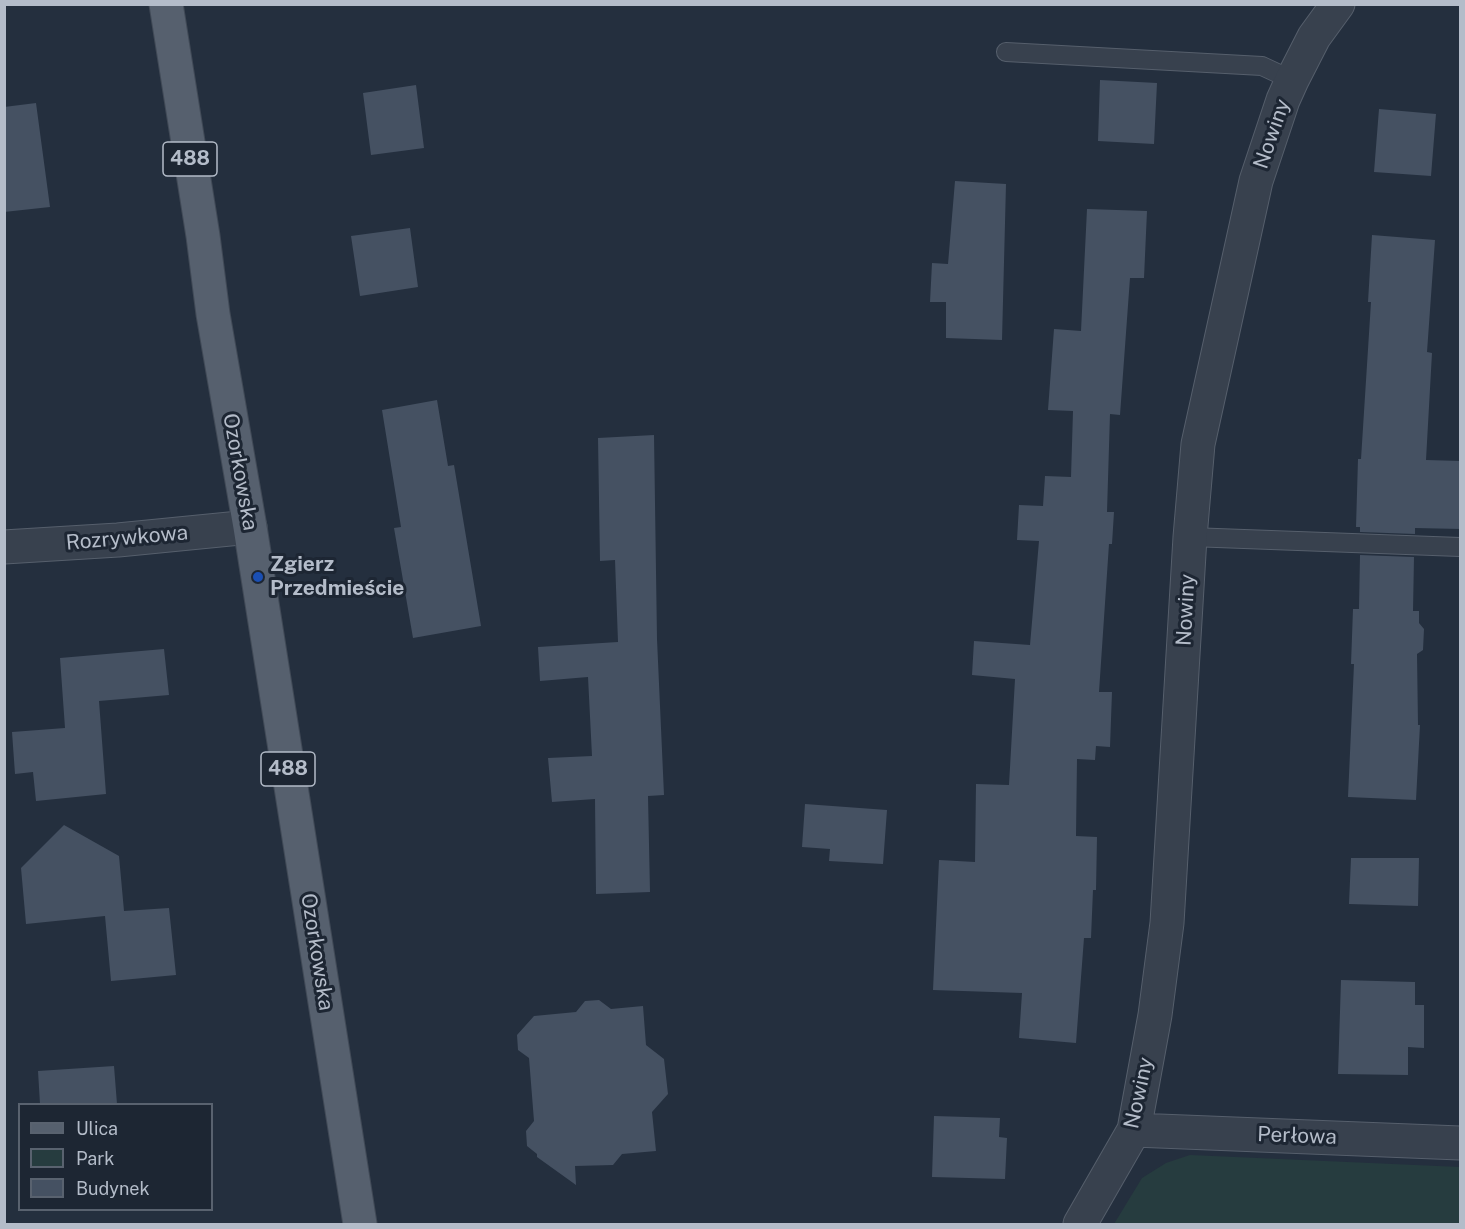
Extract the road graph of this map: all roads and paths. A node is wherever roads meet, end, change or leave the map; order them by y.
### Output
1 (166, 4) edge
2 (1338, 4) edge
3 (1006, 52) dead end
4 (1292, 80) junction
5 (250, 527) junction
6 (1190, 537) junction
7 (4, 547) edge
8 (1461, 547) edge
9 (1134, 1130) junction
10 (1461, 1143) edge
11 (360, 1224) edge
12 (1080, 1224) edge

1 - 5 main road, Ozorkowska / 488
2 - 4 street, Nowiny
3 - 4 lane
4 - 6 street, Nowiny
5 - 7 street, Rozrywkowa
5 - 11 main road, Ozorkowska / 488
6 - 8 lane
6 - 9 street, Nowiny
9 - 10 street, Perłowa
9 - 12 street, Nowiny

